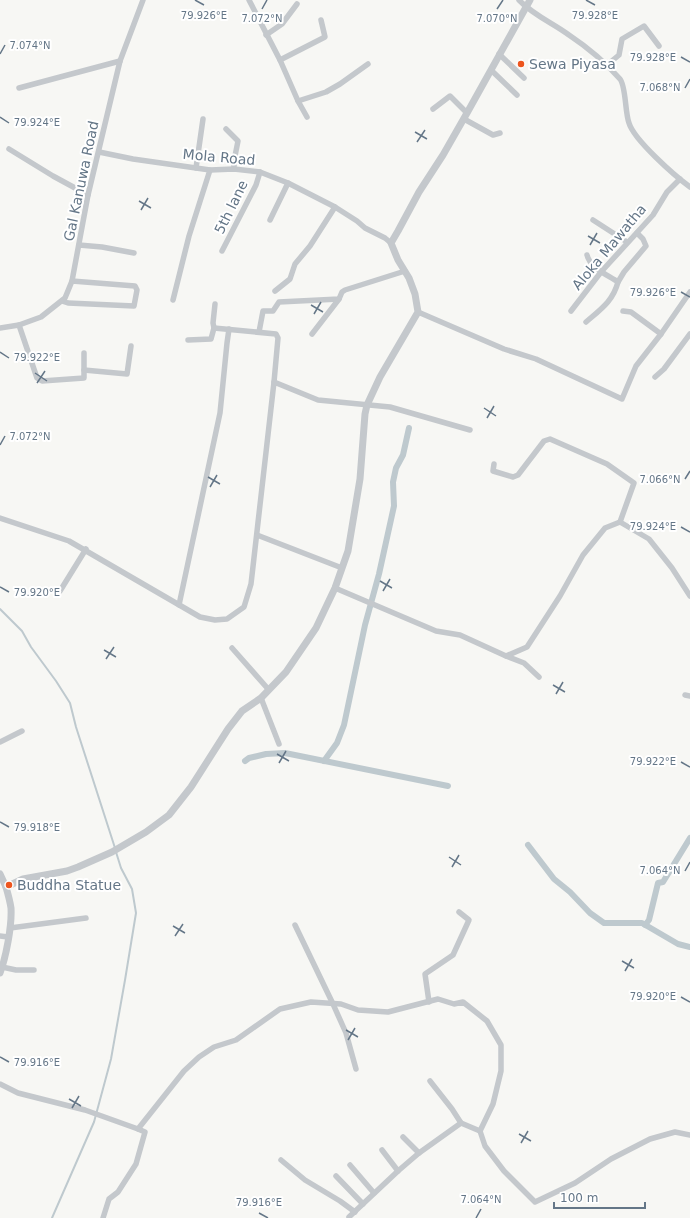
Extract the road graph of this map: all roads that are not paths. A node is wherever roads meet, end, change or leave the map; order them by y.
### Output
1 (143, 0) edge
2 (519, 0) edge
3 (530, 0) edge
4 (250, 1) edge
5 (297, 4) dead end
6 (526, 7) junction
7 (321, 20) dead end
8 (266, 35) junction
9 (659, 46) dead end
10 (499, 54) junction
11 (280, 60) junction
12 (120, 61) junction
13 (368, 64) dead end
14 (607, 65) junction
15 (491, 70) junction
16 (524, 78) dead end
17 (19, 88) dead end
18 (517, 95) dead end
19 (298, 101) junction
20 (433, 109) dead end
21 (466, 116) junction
22 (307, 117) dead end
23 (203, 119) dead end
24 (226, 129) dead end
25 (500, 133) dead end
26 (9, 149) dead end
27 (99, 152) junction
28 (196, 168) junction
29 (234, 169) junction
30 (210, 170) junction
31 (260, 172) junction
32 (680, 179) junction
33 (288, 183) junction
34 (690, 187) edge
35 (88, 195) junction
36 (335, 207) junction
37 (270, 220) dead end
38 (593, 220) dead end
39 (637, 233) junction
40 (627, 242) junction
41 (391, 243) junction
42 (79, 245) junction
43 (222, 251) dead end
44 (134, 253) dead end
45 (587, 256) dead end
46 (405, 271) junction
47 (601, 272) junction
48 (72, 280) junction
49 (618, 282) junction
50 (275, 291) dead end
51 (690, 292) edge
52 (339, 299) junction
53 (173, 300) dead end
54 (62, 301) junction
55 (214, 304) dead end
56 (571, 311) dead end
57 (623, 311) dead end
58 (418, 312) junction
59 (586, 322) dead end
60 (20, 325) junction
61 (0, 328) edge
62 (214, 328) junction
63 (229, 329) junction
64 (259, 332) junction
65 (312, 334) dead end
66 (661, 334) junction
67 (690, 334) edge
68 (188, 340) dead end
69 (131, 346) dead end
70 (84, 353) dead end
71 (84, 370) junction
72 (655, 377) dead end
73 (274, 382) junction
74 (368, 405) junction
75 (470, 430) dead end
76 (494, 464) dead end
77 (0, 518) edge
78 (620, 522) junction
79 (257, 534) junction
80 (86, 549) junction
81 (342, 568) junction
82 (335, 588) junction
83 (60, 590) dead end
84 (690, 596) edge
85 (179, 606) junction
86 (232, 648) dead end
87 (506, 656) junction
88 (539, 677) dead end
89 (269, 690) junction
90 (261, 698) junction
91 (22, 731) dead end
92 (0, 742) edge
93 (279, 744) dead end
94 (0, 874) edge
95 (6, 887) junction
96 (459, 912) dead end
97 (86, 918) dead end
98 (295, 925) dead end
99 (10, 928) junction
100 (0, 936) edge
101 (8, 937) junction
102 (1, 970) edge
103 (34, 970) dead end
104 (429, 1002) junction
105 (333, 1004) junction
106 (356, 1069) dead end
107 (430, 1081) dead end
108 (0, 1084) edge
109 (461, 1123) junction
110 (138, 1129) junction
111 (480, 1131) junction
112 (690, 1135) edge
113 (403, 1137) dead end
114 (382, 1150) dead end
115 (419, 1153) junction
116 (281, 1160) dead end
117 (350, 1165) dead end
118 (398, 1171) junction
119 (336, 1176) dead end
120 (374, 1193) junction
121 (363, 1204) junction
122 (355, 1212) junction
123 (349, 1217) edge
124 (103, 1218) edge

1 - 12 street, Gal Kanuwa Road
2 - 6 street
3 - 6 street
4 - 8 street
5 - 8 street
6 - 10 street
6 - 14 street
7 - 11 street
8 - 11 street
9 - 14 street
10 - 15 street
10 - 16 street
11 - 19 street
12 - 17 street
12 - 27 street, Gal Kanuwa Road
13 - 19 street
14 - 32 street
15 - 18 street
15 - 21 street
19 - 22 street
20 - 21 street
21 - 25 street
21 - 41 street
23 - 28 street
24 - 29 street
26 - 35 street
27 - 28 street, Mola Road
27 - 35 street, Gal Kanuwa Road
28 - 30 street, Mola Road
29 - 30 street, Mola Road
29 - 31 street, Mola Road
30 - 53 street
31 - 33 street, Mola Road
31 - 43 street, 5th lane
32 - 34 street
32 - 39 street, Aloka Mawatha
33 - 36 street, Mola Road
33 - 37 street
35 - 42 street, Gal Kanuwa Road
36 - 41 street, Mola Road
36 - 50 street
38 - 40 street
39 - 40 street, Aloka Mawatha
39 - 49 street
40 - 47 street, Aloka Mawatha
41 - 46 street
42 - 44 street
42 - 48 street, Gal Kanuwa Road
45 - 47 street
46 - 52 street
46 - 58 street
47 - 49 street
47 - 56 street, Aloka Mawatha
48 - 54 street, Gal Kanuwa Road
48 - 54 street
49 - 59 street
51 - 66 street
52 - 64 street
52 - 65 street
54 - 60 street, Gal Kanuwa Road
55 - 62 street
57 - 66 street
58 - 66 street
58 - 74 street
60 - 61 street, Gal Kanuwa Road
60 - 71 street
62 - 63 street
62 - 68 street
63 - 64 street
63 - 85 street
64 - 73 street
67 - 72 street
69 - 71 street
70 - 71 street
73 - 74 street
73 - 79 street
74 - 75 street
74 - 81 street
76 - 78 street
77 - 80 street
78 - 84 street
78 - 87 street
79 - 81 street
79 - 85 street
80 - 83 street
80 - 85 street
81 - 82 street
82 - 87 street
82 - 89 street
86 - 89 street
87 - 88 street
89 - 90 street
90 - 93 street
90 - 95 street
91 - 92 street
94 - 95 street
95 - 99 street
96 - 104 street
97 - 99 street
98 - 105 street
99 - 101 street
100 - 101 street
101 - 102 street
102 - 103 street
104 - 105 street
104 - 111 street
105 - 106 street
105 - 110 street
107 - 109 street
108 - 110 street
109 - 111 street
109 - 115 street
110 - 124 street
111 - 112 street
113 - 115 street
114 - 118 street
115 - 118 street
116 - 122 street
117 - 120 street
118 - 120 street
119 - 121 street
120 - 121 street
121 - 122 street
122 - 123 street

